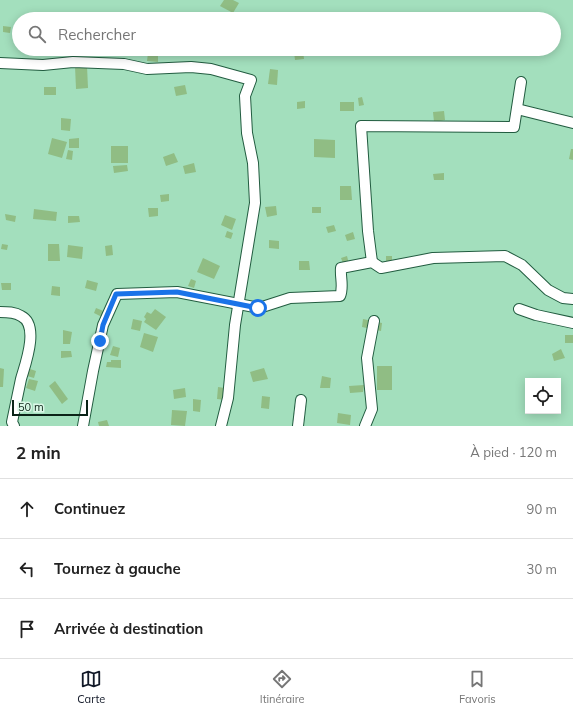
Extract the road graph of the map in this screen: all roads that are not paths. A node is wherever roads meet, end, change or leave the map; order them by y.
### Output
1 (0, 63) edge
2 (521, 82) dead end
3 (517, 109) junction
4 (573, 123) edge
5 (372, 262) junction
6 (573, 299) edge
7 (238, 304) junction
8 (519, 309) dead end
9 (0, 312) edge
10 (374, 321) dead end
11 (573, 323) edge
12 (301, 400) dead end
13 (14, 426) edge
14 (83, 426) edge
15 (221, 426) edge
16 (298, 426) edge
17 (365, 426) edge

1 - 7 street
2 - 3 street
3 - 4 street
3 - 5 street
5 - 6 street
5 - 7 street
7 - 14 street
7 - 15 street
8 - 11 street
9 - 13 street
10 - 17 street
12 - 16 street

